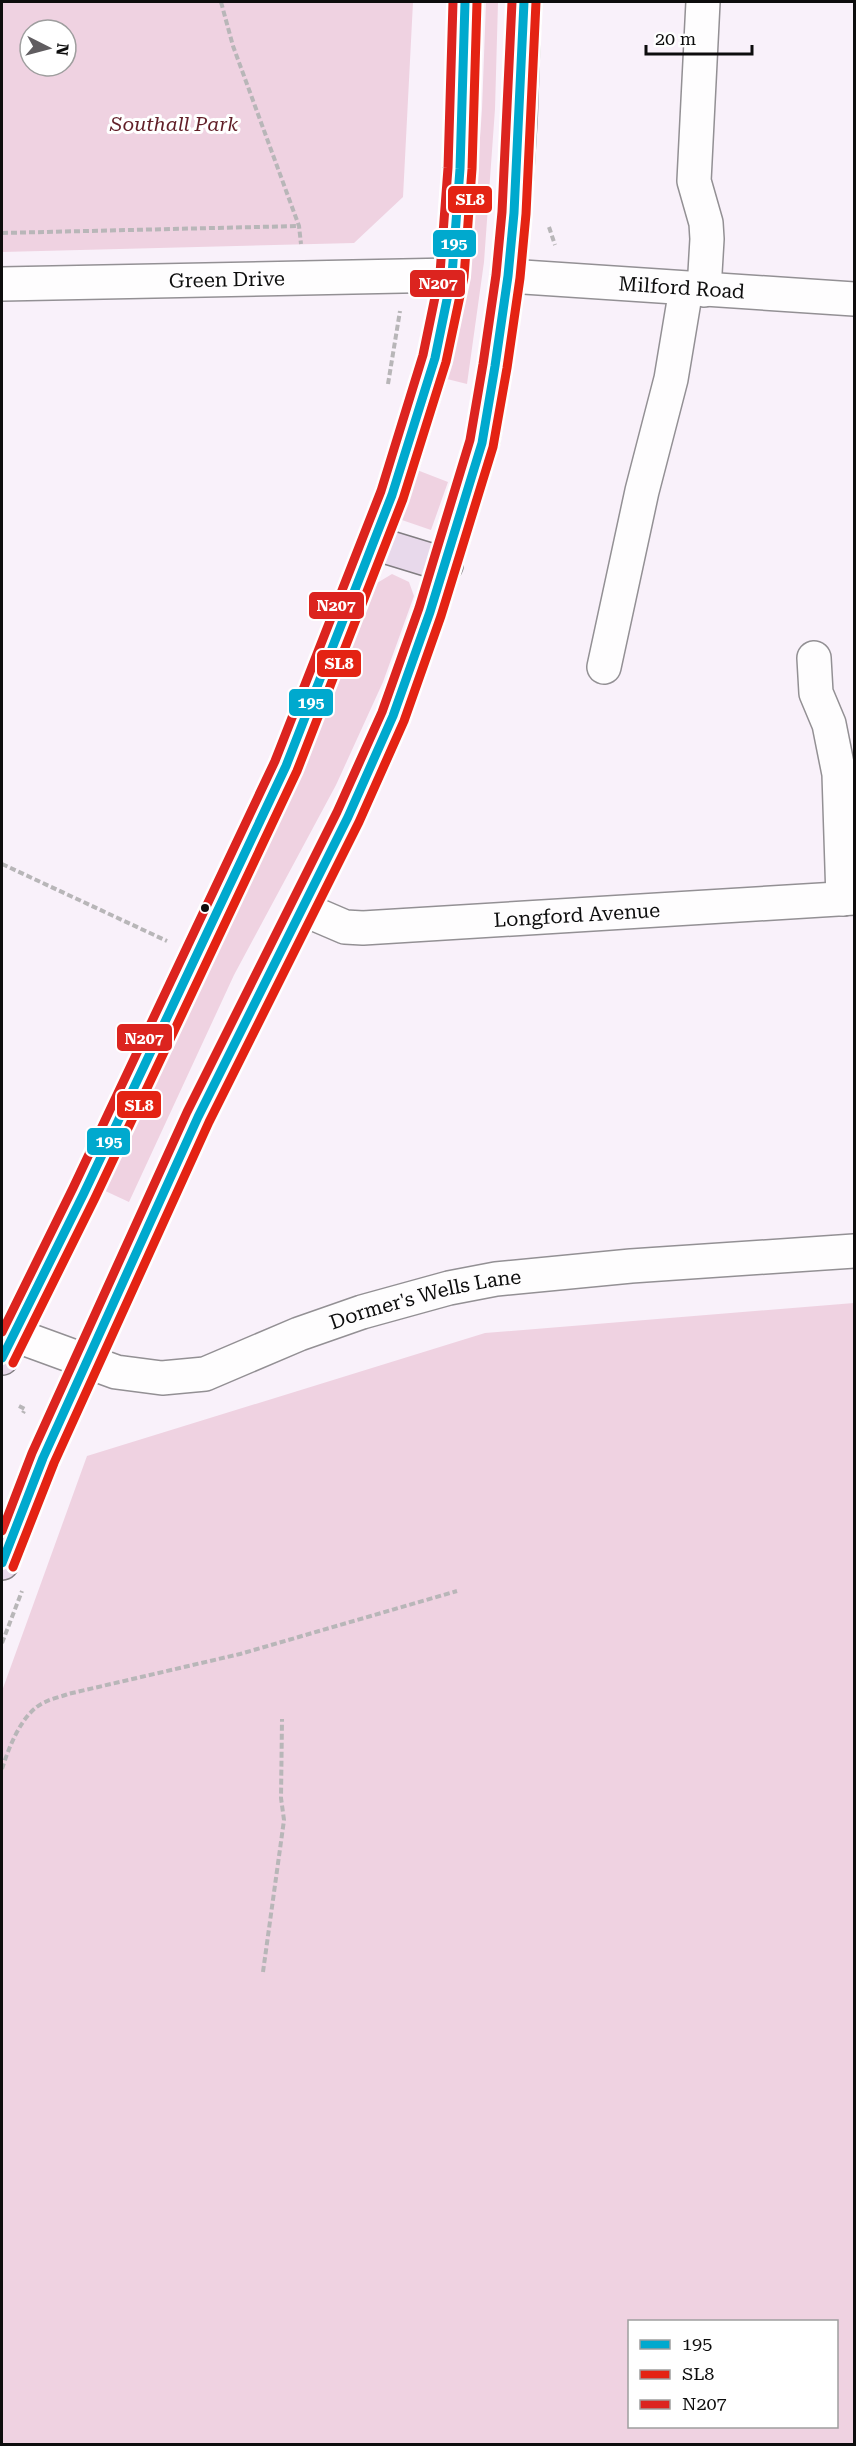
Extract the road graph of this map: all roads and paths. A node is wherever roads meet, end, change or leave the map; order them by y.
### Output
1 (221, 2) edge
2 (465, 2) edge
3 (524, 2) edge
4 (703, 2) edge
5 (546, 221) dead end
6 (299, 226) junction
7 (2, 233) edge
8 (554, 254) dead end
9 (403, 275) junction
10 (452, 275) junction
11 (508, 276) junction
12 (306, 277) junction
13 (2, 284) edge
14 (695, 289) junction
15 (855, 299) edge
16 (390, 374) dead end
17 (374, 543) junction
18 (446, 565) junction
19 (814, 658) dead end
20 (604, 667) dead end
21 (2, 864) edge
22 (849, 898) edge
23 (303, 909) junction
24 (197, 955) junction
25 (855, 1251) edge
26 (7, 1346) edge
27 (85, 1362) junction
28 (2, 1563) edge
29 (457, 1591) dead end
30 (282, 1719) dead end
31 (2, 1769) edge
32 (263, 1972) dead end

1 - 6 path
2 - 10 main road
3 - 11 main road
4 - 14 street
5 - 8 path
6 - 7 path
6 - 12 path
9 - 10 street, Green Drive
9 - 12 street, Green Drive
9 - 16 path
10 - 17 main road
11 - 14 street, Milford Road
11 - 18 main road
12 - 13 street, Green Drive
14 - 15 street, Milford Road
14 - 20 street
17 - 18 main road
17 - 24 main road
18 - 23 main road
19 - 22 street
21 - 24 path
22 - 23 street, Longford Avenue
23 - 27 main road
24 - 26 main road
25 - 27 street, Dormer's Wells Lane
26 - 27 street, Dormer's Wells Lane
27 - 28 main road
29 - 31 path
30 - 32 path

